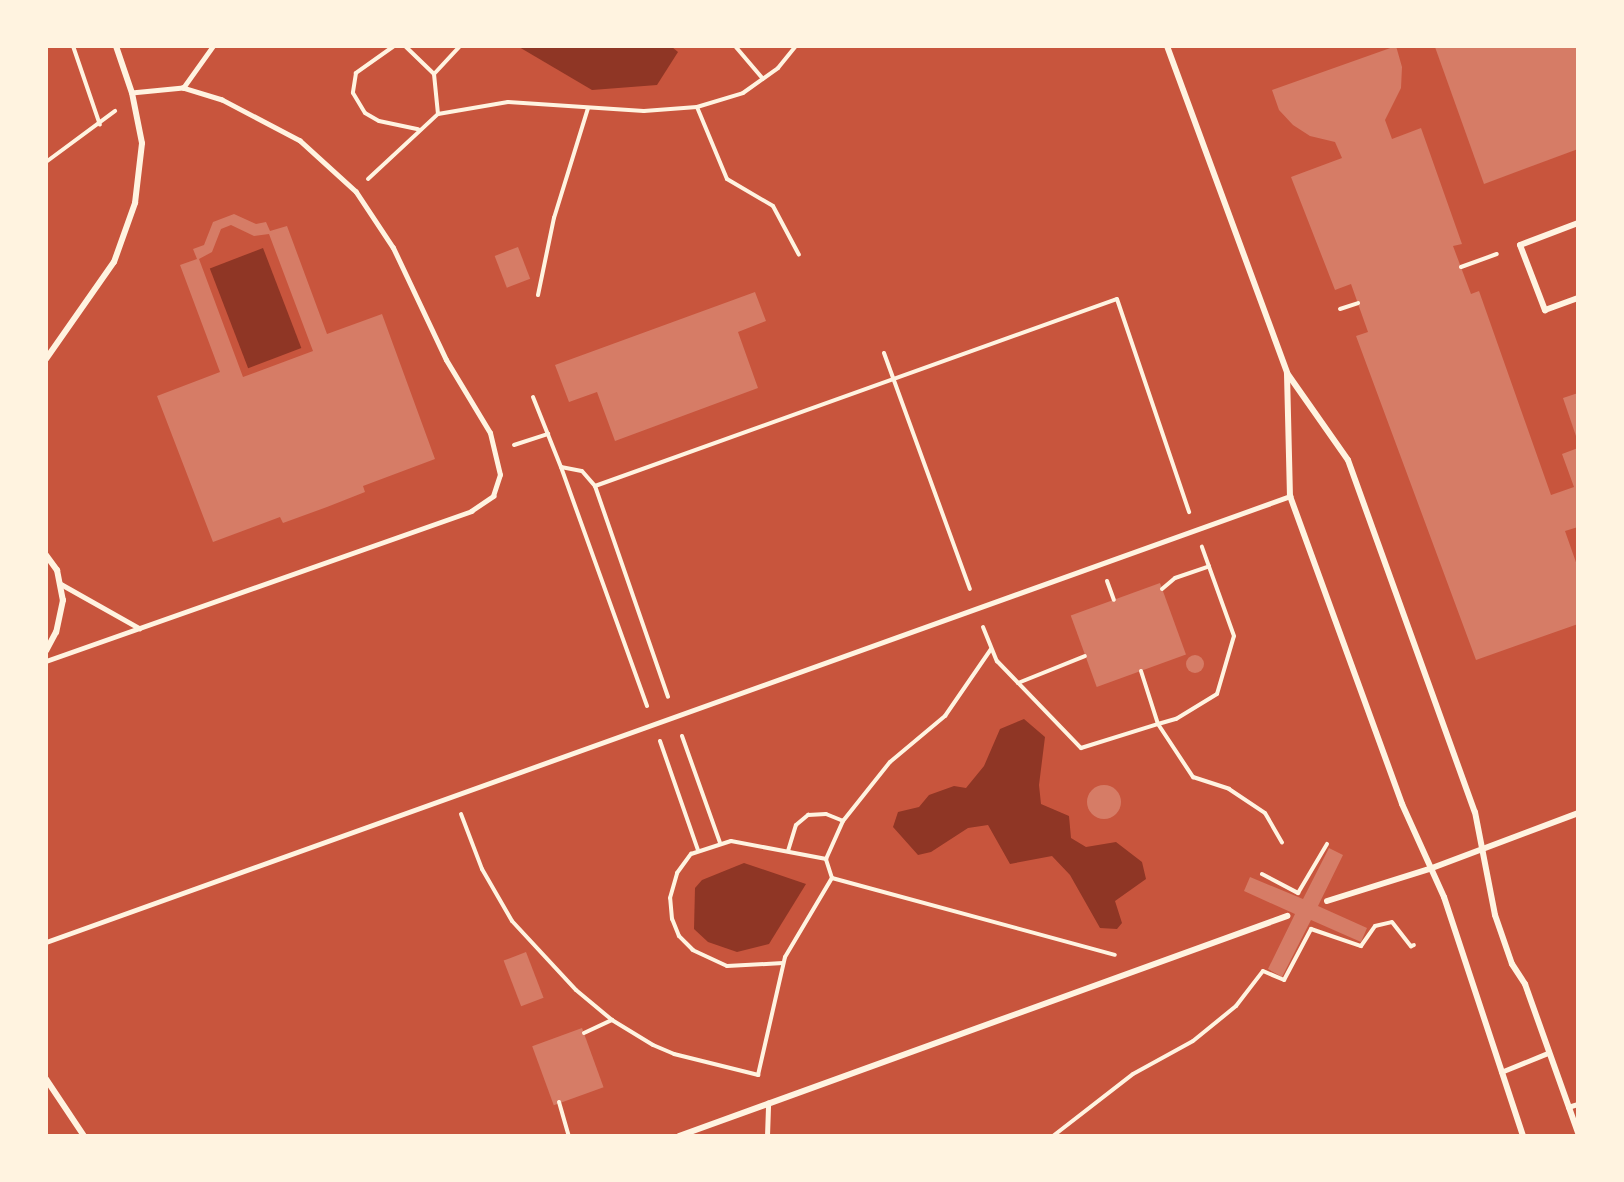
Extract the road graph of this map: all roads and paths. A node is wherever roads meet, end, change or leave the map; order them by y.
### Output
1 (73, 46) edge
2 (116, 46) edge
3 (213, 46) edge
4 (394, 46) edge
5 (405, 46) edge
6 (460, 46) edge
7 (735, 46) edge
8 (796, 46) edge
9 (1167, 46) edge
10 (434, 74) junction
11 (763, 79) junction
12 (183, 88) junction
13 (132, 93) junction
14 (697, 107) junction
15 (588, 108) junction
16 (438, 114) junction
17 (100, 125) junction
18 (419, 129) junction
19 (46, 162) edge
20 (356, 192) junction
21 (1578, 223) edge
22 (1497, 254) dead end
23 (799, 255) dead end
24 (1461, 267) dead end
25 (538, 295) dead end
26 (1578, 298) edge
27 (1358, 303) dead end
28 (1340, 309) dead end
29 (884, 353) dead end
30 (46, 359) edge
31 (1287, 373) junction
32 (894, 379) junction
33 (533, 397) dead end
34 (548, 434) junction
35 (514, 445) dead end
36 (561, 467) junction
37 (595, 486) junction
38 (1290, 496) junction
39 (1195, 528) junction
40 (46, 555) edge
41 (1209, 566) junction
42 (62, 584) junction
43 (1162, 590) dead end
44 (976, 607) junction
45 (139, 628) junction
46 (991, 649) junction
47 (46, 651) edge
48 (1085, 656) dead end
49 (46, 661) edge
50 (1141, 670) dead end
51 (1018, 683) junction
52 (675, 716) junction
53 (653, 723) junction
54 (1158, 724) junction
55 (455, 796) junction
56 (1578, 813) edge
57 (843, 821) junction
58 (720, 843) junction
59 (1282, 843) dead end
60 (1327, 844) dead end
61 (1484, 848) junction
62 (698, 850) junction
63 (788, 851) junction
64 (826, 859) junction
65 (1432, 868) junction
66 (1262, 874) dead end
67 (832, 878) junction
68 (1327, 901) dead end
69 (1287, 916) dead end
70 (46, 942) edge
71 (1414, 945) dead end
72 (1118, 956) dead end
73 (783, 963) junction
74 (612, 1020) junction
75 (584, 1033) dead end
76 (1548, 1053) junction
77 (1500, 1072) junction
78 (46, 1079) edge
79 (559, 1102) dead end
80 (768, 1103) junction
81 (1578, 1104) edge
82 (1568, 1107) junction
83 (1578, 1133) edge
84 (84, 1136) edge
85 (569, 1136) edge
86 (679, 1136) edge
87 (767, 1136) edge
88 (1053, 1136) edge
89 (1522, 1136) edge

1 - 17 path
2 - 13 street
3 - 12 lane
4 - 18 path
5 - 10 path
6 - 10 path
7 - 11 path
8 - 11 path
9 - 31 street
10 - 16 path
11 - 14 path
12 - 13 lane
12 - 20 lane
13 - 17 path
13 - 30 street
14 - 15 path
14 - 23 path
15 - 16 path
15 - 25 path
16 - 18 path
17 - 19 path
18 - 20 path
20 - 45 lane
21 - 26 street
22 - 24 path
27 - 28 path
29 - 32 path
31 - 38 street
31 - 61 street
32 - 37 path
32 - 39 path
32 - 44 path
33 - 34 path
34 - 35 path
34 - 36 path
36 - 37 path
36 - 53 path
37 - 52 path
38 - 39 street
38 - 65 street
39 - 41 path
39 - 44 street
40 - 42 street
41 - 43 path
41 - 54 path
42 - 45 lane
42 - 47 street
44 - 46 path
44 - 52 street
45 - 49 lane
46 - 51 path
46 - 57 path
48 - 51 path
50 - 54 path
51 - 54 path
52 - 53 street
52 - 58 path
53 - 55 street
53 - 62 path
54 - 59 path
55 - 70 street
55 - 74 path
56 - 61 street
57 - 63 path
57 - 64 path
58 - 62 path
58 - 63 path
60 - 66 path
61 - 65 street
61 - 76 street
62 - 73 path
63 - 64 path
64 - 67 path
65 - 68 street
65 - 77 street
67 - 72 path
67 - 73 path
69 - 80 street
71 - 88 path
73 - 74 path
74 - 75 path
76 - 77 lane
76 - 82 street
77 - 89 street
78 - 84 street
79 - 85 path
80 - 86 street
80 - 87 lane
81 - 82 lane
82 - 83 street

